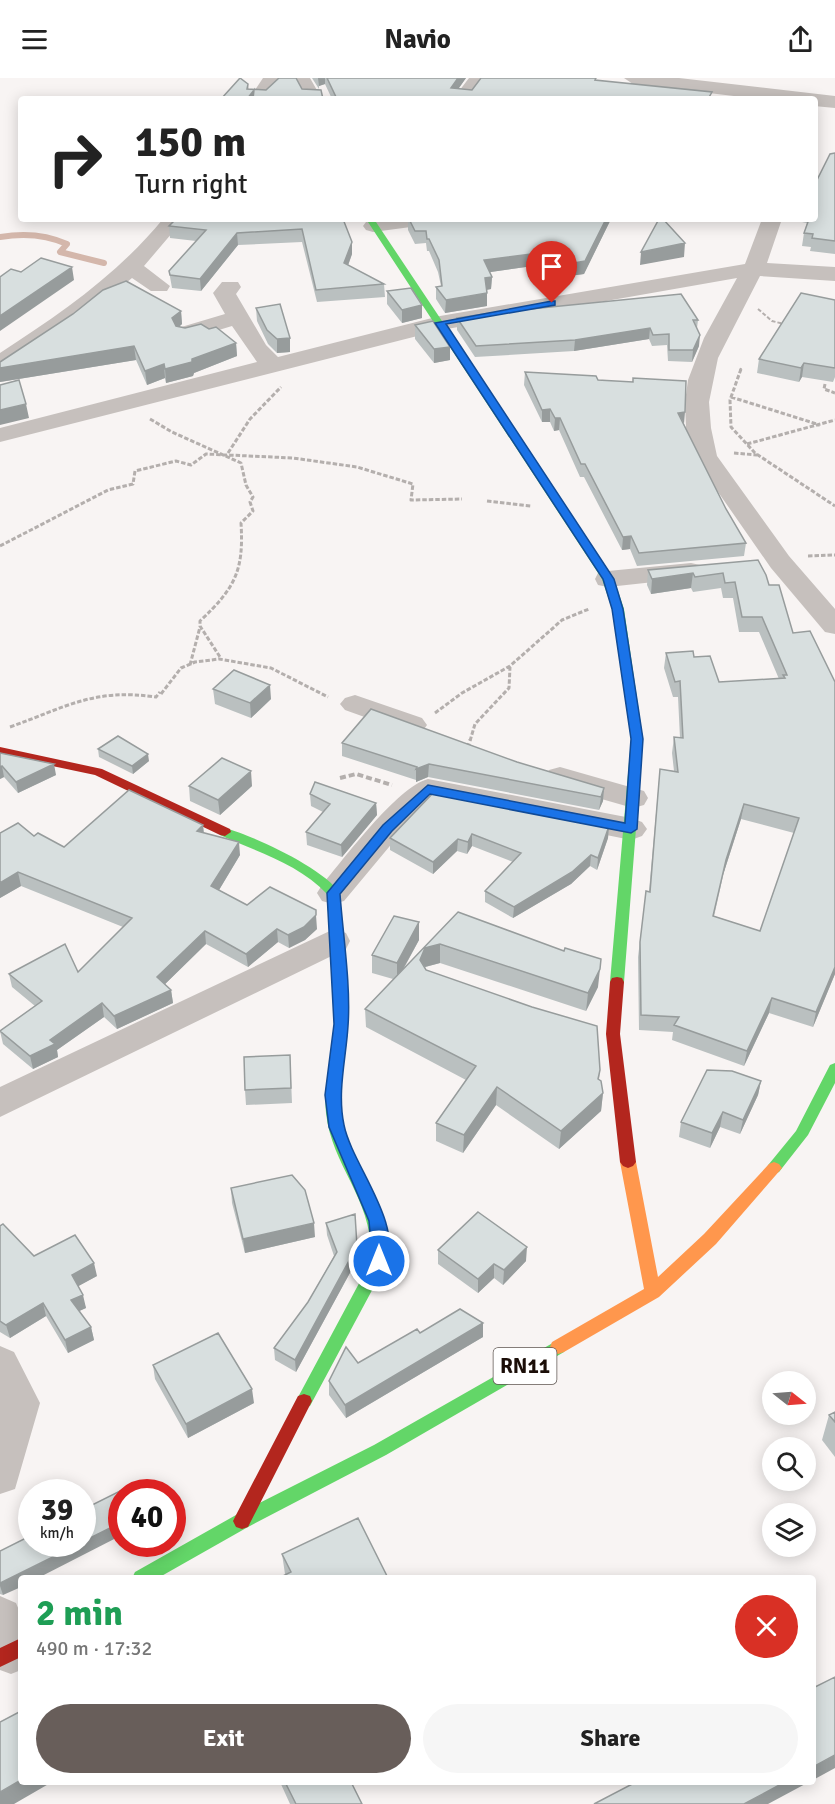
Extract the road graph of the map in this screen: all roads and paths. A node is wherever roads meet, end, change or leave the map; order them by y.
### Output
1 (272, 78) edge
2 (301, 78) edge
3 (479, 78) edge
4 (634, 82) edge
5 (260, 96) edge
6 (311, 96) edge
7 (464, 96) edge
8 (766, 96) edge
9 (818, 101) edge
10 (835, 102) edge
11 (172, 222) edge
12 (371, 222) edge
13 (771, 222) edge
14 (132, 268) junction
15 (753, 269) junction
16 (835, 274) edge
17 (159, 286) dead end
18 (230, 287) dead end
19 (734, 303) junction
20 (240, 317) junction
21 (440, 323) junction
22 (790, 326) edge
23 (186, 333) edge
24 (11, 347) edge
25 (298, 358) junction
26 (0, 364) edge
27 (273, 365) junction
28 (741, 368) dead end
29 (825, 384) dead end
30 (834, 392) edge
31 (731, 397) junction
32 (131, 402) junction
33 (835, 420) edge
34 (820, 425) junction
35 (0, 435) edge
36 (747, 444) junction
37 (227, 454) junction
38 (462, 499) dead end
39 (487, 501) dead end
40 (559, 503) junction
41 (835, 506) edge
42 (0, 546) edge
43 (711, 569) edge
44 (612, 589) junction
45 (200, 626) junction
46 (835, 626) edge
47 (190, 664) junction
48 (510, 666) junction
49 (161, 694) dead end
50 (356, 704) joint
51 (431, 721) joint
52 (8, 728) dead end
53 (0, 751) edge
54 (465, 753) edge
55 (532, 768) edge
56 (340, 778) dead end
57 (428, 789) junction
58 (633, 798) junction
59 (631, 829) junction
60 (333, 893) junction
61 (334, 941) junction
62 (835, 1069) edge
63 (0, 1103) edge
64 (652, 1292) junction
65 (0, 1364) edge
66 (0, 1475) edge
67 (242, 1521) junction
68 (146, 1575) edge

1 - 5 street
2 - 6 street
3 - 7 street
4 - 8 street
9 - 10 street
11 - 14 street
12 - 21 street
13 - 15 street
14 - 17 street
14 - 24 street
15 - 16 street
15 - 19 street
15 - 21 street
18 - 20 street
19 - 22 path
19 - 46 street
20 - 23 street
20 - 27 street
21 - 25 street
21 - 40 street
24 - 26 street
25 - 27 street
25 - 37 path
27 - 32 street
28 - 31 path
29 - 30 path
31 - 34 path
31 - 36 path
32 - 35 street
32 - 37 path
33 - 34 path
34 - 36 path
36 - 41 path
37 - 38 path
37 - 42 path
37 - 45 path
39 - 40 path
40 - 44 street
43 - 44 street
44 - 48 path
44 - 58 street
45 - 47 path
45 - 47 path
47 - 52 path
48 - 51 path
48 - 54 path
49 - 50 path
50 - 51 street
53 - 60 street
55 - 58 street
56 - 57 path
57 - 59 street
57 - 60 street
58 - 59 street
59 - 64 street
60 - 61 street
61 - 63 street
61 - 67 street
62 - 64 street, RN11
64 - 67 street, RN11
65 - 66 street
67 - 68 street, RN11

